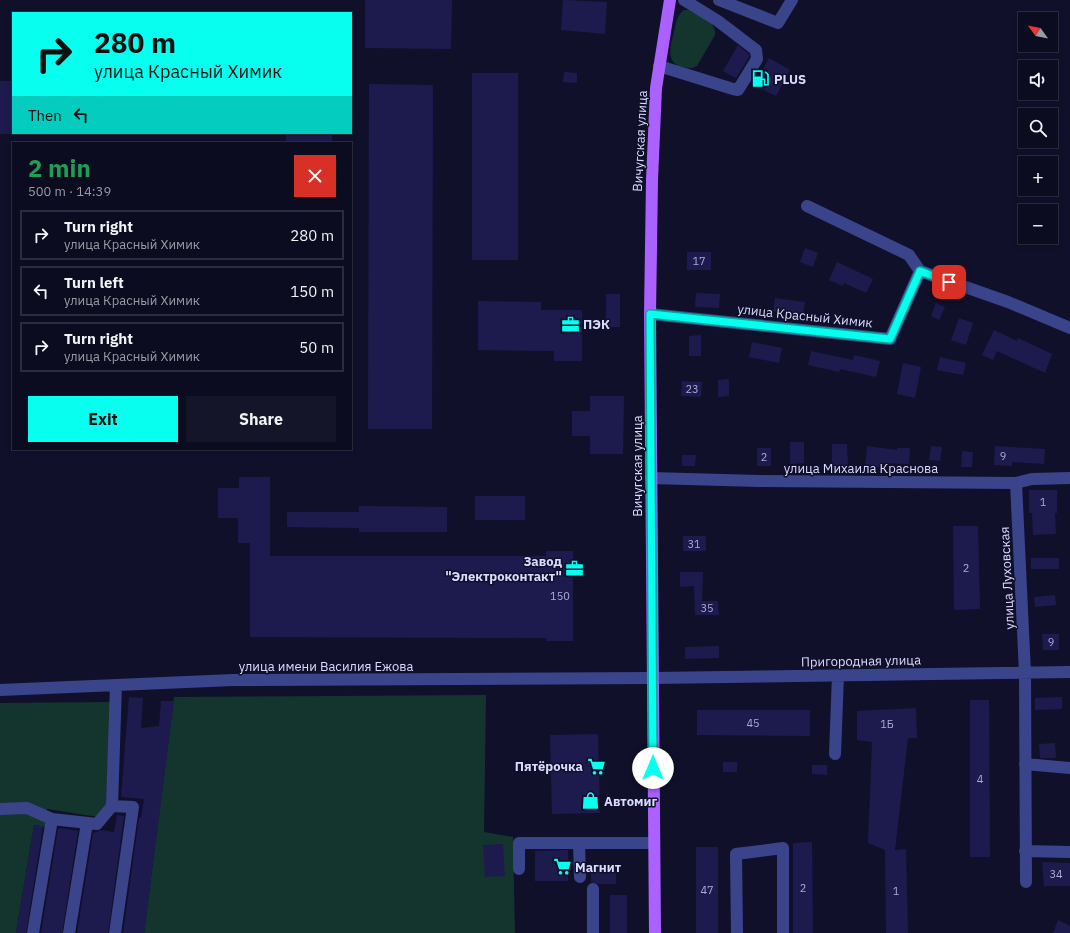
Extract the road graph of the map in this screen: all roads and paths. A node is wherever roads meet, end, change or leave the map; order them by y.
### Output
1 (670, 0) edge
2 (684, 0) edge
3 (719, 0) edge
4 (792, 0) edge
5 (659, 66) junction
6 (807, 206) dead end
7 (920, 271) junction
8 (650, 314) junction
9 (1070, 328) edge
10 (651, 478) junction
11 (1070, 478) edge
12 (1016, 483) junction
13 (1025, 672) junction
14 (1070, 672) edge
15 (838, 675) junction
16 (652, 678) junction
17 (116, 685) junction
18 (0, 690) edge
19 (835, 754) dead end
20 (1025, 764) junction
21 (1070, 768) edge
22 (112, 806) junction
23 (0, 809) edge
24 (52, 819) junction
25 (87, 823) junction
26 (579, 843) junction
27 (653, 843) junction
28 (1025, 851) junction
29 (1070, 852) edge
30 (519, 869) dead end
31 (580, 877) dead end
32 (1026, 882) dead end
33 (593, 889) dead end
34 (33, 933) edge
35 (70, 933) edge
36 (115, 933) edge
37 (593, 933) edge
38 (655, 933) edge
39 (737, 933) edge
40 (783, 933) edge

1 - 5 main road, Вичугская улица
2 - 5 street
3 - 4 street
5 - 8 main road, Вичугская улица
6 - 7 street
7 - 8 street, улица Красный Химик
7 - 9 street
8 - 10 main road, Вичугская улица
10 - 12 street, улица Михаила Краснова
10 - 16 main road, Вичугская улица
11 - 12 street, улица Михаила Краснова
12 - 13 street, улица Луховская
13 - 14 street, Пригородная улица
13 - 15 street, Пригородная улица
13 - 20 street, улица Луховская
15 - 16 street, Пригородная улица
15 - 19 street
16 - 17 street, улица имени Василия Ежова
16 - 27 main road, Вичугская улица
17 - 18 street, улица имени Василия Ежова
17 - 22 street
20 - 21 street
20 - 28 street, улица Луховская
22 - 25 street
22 - 36 street
23 - 24 street
24 - 25 street
24 - 34 street
25 - 35 street
26 - 27 street
26 - 30 street
26 - 31 street
27 - 38 main road, Вичугская улица
28 - 29 street
28 - 32 street, улица Луховская
33 - 37 street
39 - 40 street

